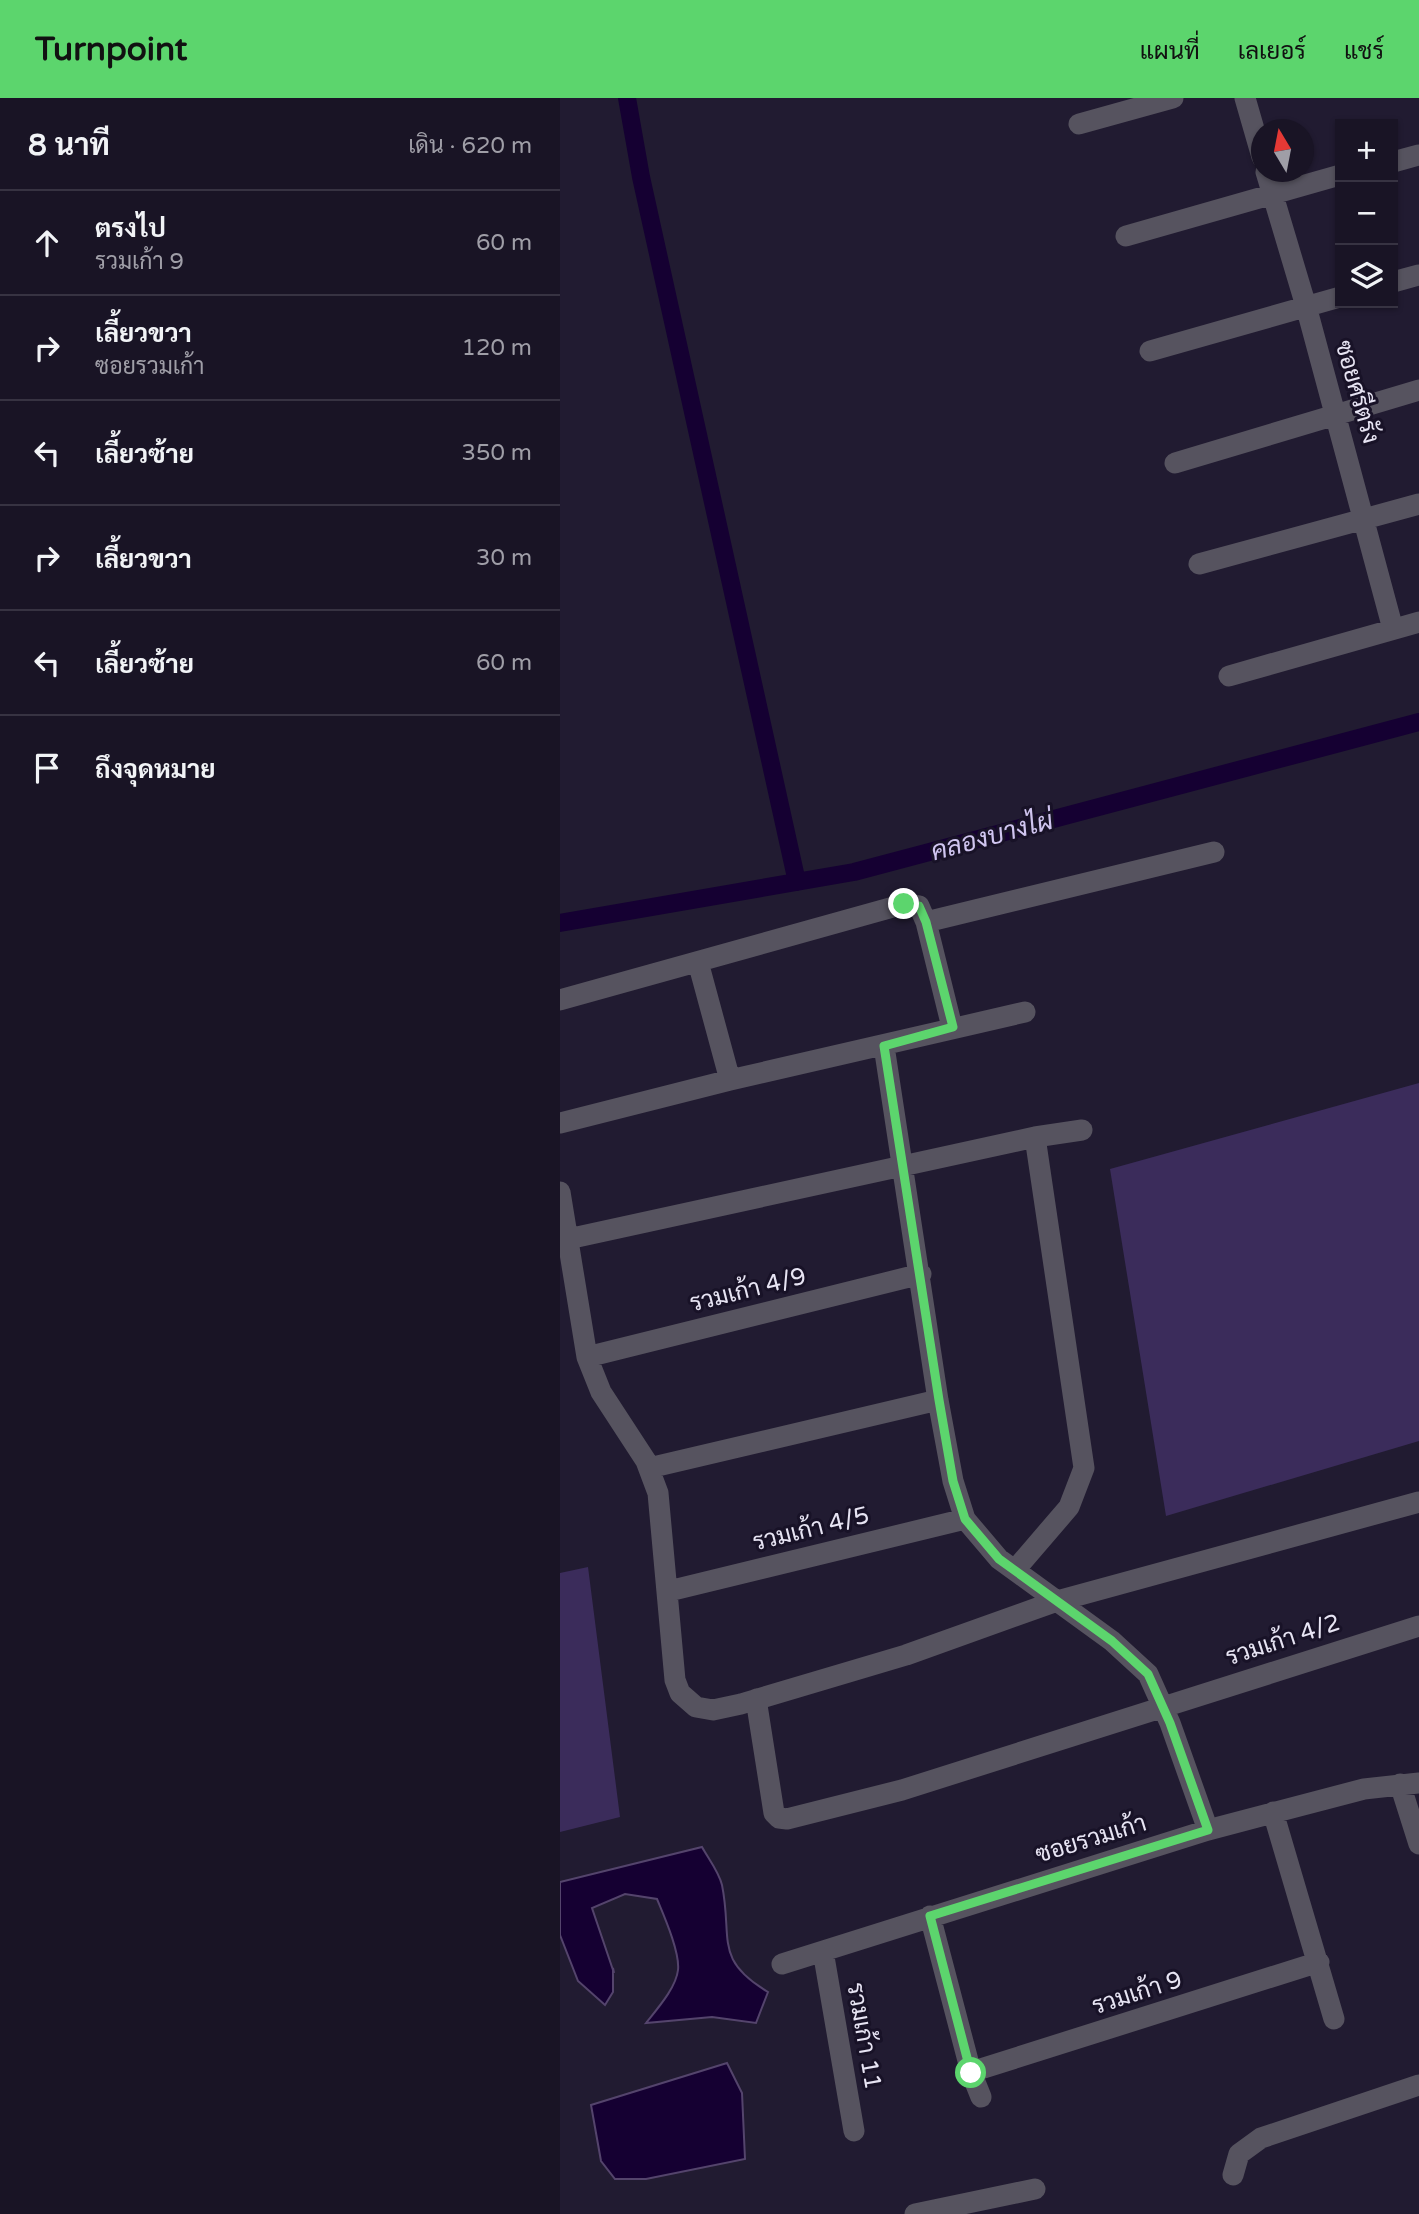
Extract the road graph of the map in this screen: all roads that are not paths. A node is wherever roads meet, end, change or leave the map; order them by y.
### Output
1 (1173, 98) edge
2 (1245, 98) edge
3 (1251, 119) edge
4 (1079, 124) dead end
5 (1419, 155) edge
6 (1398, 161) edge
7 (1335, 177) edge
8 (1269, 182) edge
9 (1272, 193) junction
10 (1126, 236) dead end
11 (1419, 275) edge
12 (1398, 281) edge
13 (1335, 298) edge
14 (1306, 306) junction
15 (1150, 351) dead end
16 (1419, 390) edge
17 (1336, 413) junction
18 (1175, 463) dead end
19 (1419, 504) edge
20 (1365, 517) junction
21 (1199, 564) dead end
22 (1419, 622) edge
23 (1393, 629) junction
24 (1228, 676) dead end
25 (1214, 852) dead end
26 (926, 922) junction
27 (698, 962) junction
28 (560, 1000) edge
29 (1025, 1012) dead end
30 (953, 1027) junction
31 (884, 1046) junction
32 (730, 1080) junction
33 (560, 1123) edge
34 (1083, 1130) dead end
35 (1035, 1137) junction
36 (904, 1164) junction
37 (560, 1192) edge
38 (568, 1239) junction
39 (921, 1274) junction
40 (587, 1357) junction
41 (939, 1400) junction
42 (649, 1468) junction
43 (1419, 1502) edge
44 (965, 1519) junction
45 (1015, 1570) junction
46 (669, 1591) junction
47 (1054, 1602) junction
48 (1419, 1626) edge
49 (756, 1699) junction
50 (1163, 1706) junction
51 (1410, 1783) edge
52 (1273, 1812) junction
53 (1208, 1830) junction
54 (1419, 1844) edge
55 (930, 1916) junction
56 (823, 1951) junction
57 (1319, 1962) junction
58 (782, 1964) dead end
59 (1334, 2019) dead end
60 (971, 2073) junction
61 (1419, 2085) edge
62 (981, 2097) dead end
63 (854, 2131) dead end
64 (1233, 2175) dead end
65 (1035, 2189) dead end
66 (915, 2214) edge

1 - 4 street
2 - 3 street
5 - 6 street
7 - 9 street
8 - 9 street, ซอยศรีตรัง
9 - 10 street
9 - 14 street, ซอยศรีตรัง
11 - 12 street
13 - 14 street
14 - 15 street
14 - 17 street, ซอยศรีตรัง
16 - 17 street
17 - 18 street
17 - 20 street, ซอยศรีตรัง
19 - 20 street
20 - 21 street
20 - 23 street, ซอยศรีตรัง
22 - 23 street
23 - 24 street
25 - 26 street
26 - 27 street
26 - 30 street
27 - 28 street
27 - 32 street
29 - 30 street
30 - 31 street
31 - 32 street
31 - 36 street
32 - 33 street
34 - 35 street
35 - 36 street
35 - 45 street
36 - 38 street
36 - 39 street
37 - 38 street
38 - 40 street
39 - 40 street, รวมเก้า 4/9
39 - 41 street
40 - 42 street
41 - 42 street
41 - 44 street
42 - 46 street
43 - 47 street
44 - 45 street
44 - 46 street, รวมเก้า 4/5
45 - 47 street
46 - 49 street
47 - 49 street
47 - 50 street
48 - 50 street, รวมเก้า 4/2
49 - 50 street, รวมเก้า 4/2
50 - 53 street
51 - 52 street, ซอยรวมเก้า
51 - 54 street
52 - 53 street, ซอยรวมเก้า
52 - 57 street
53 - 55 street, ซอยรวมเก้า
55 - 56 street, ซอยรวมเก้า
55 - 60 street
56 - 58 street, ซอยรวมเก้า
56 - 63 street, รวมเก้า 11
57 - 59 street
57 - 60 street, รวมเก้า 9
60 - 62 street
61 - 64 street
65 - 66 street

